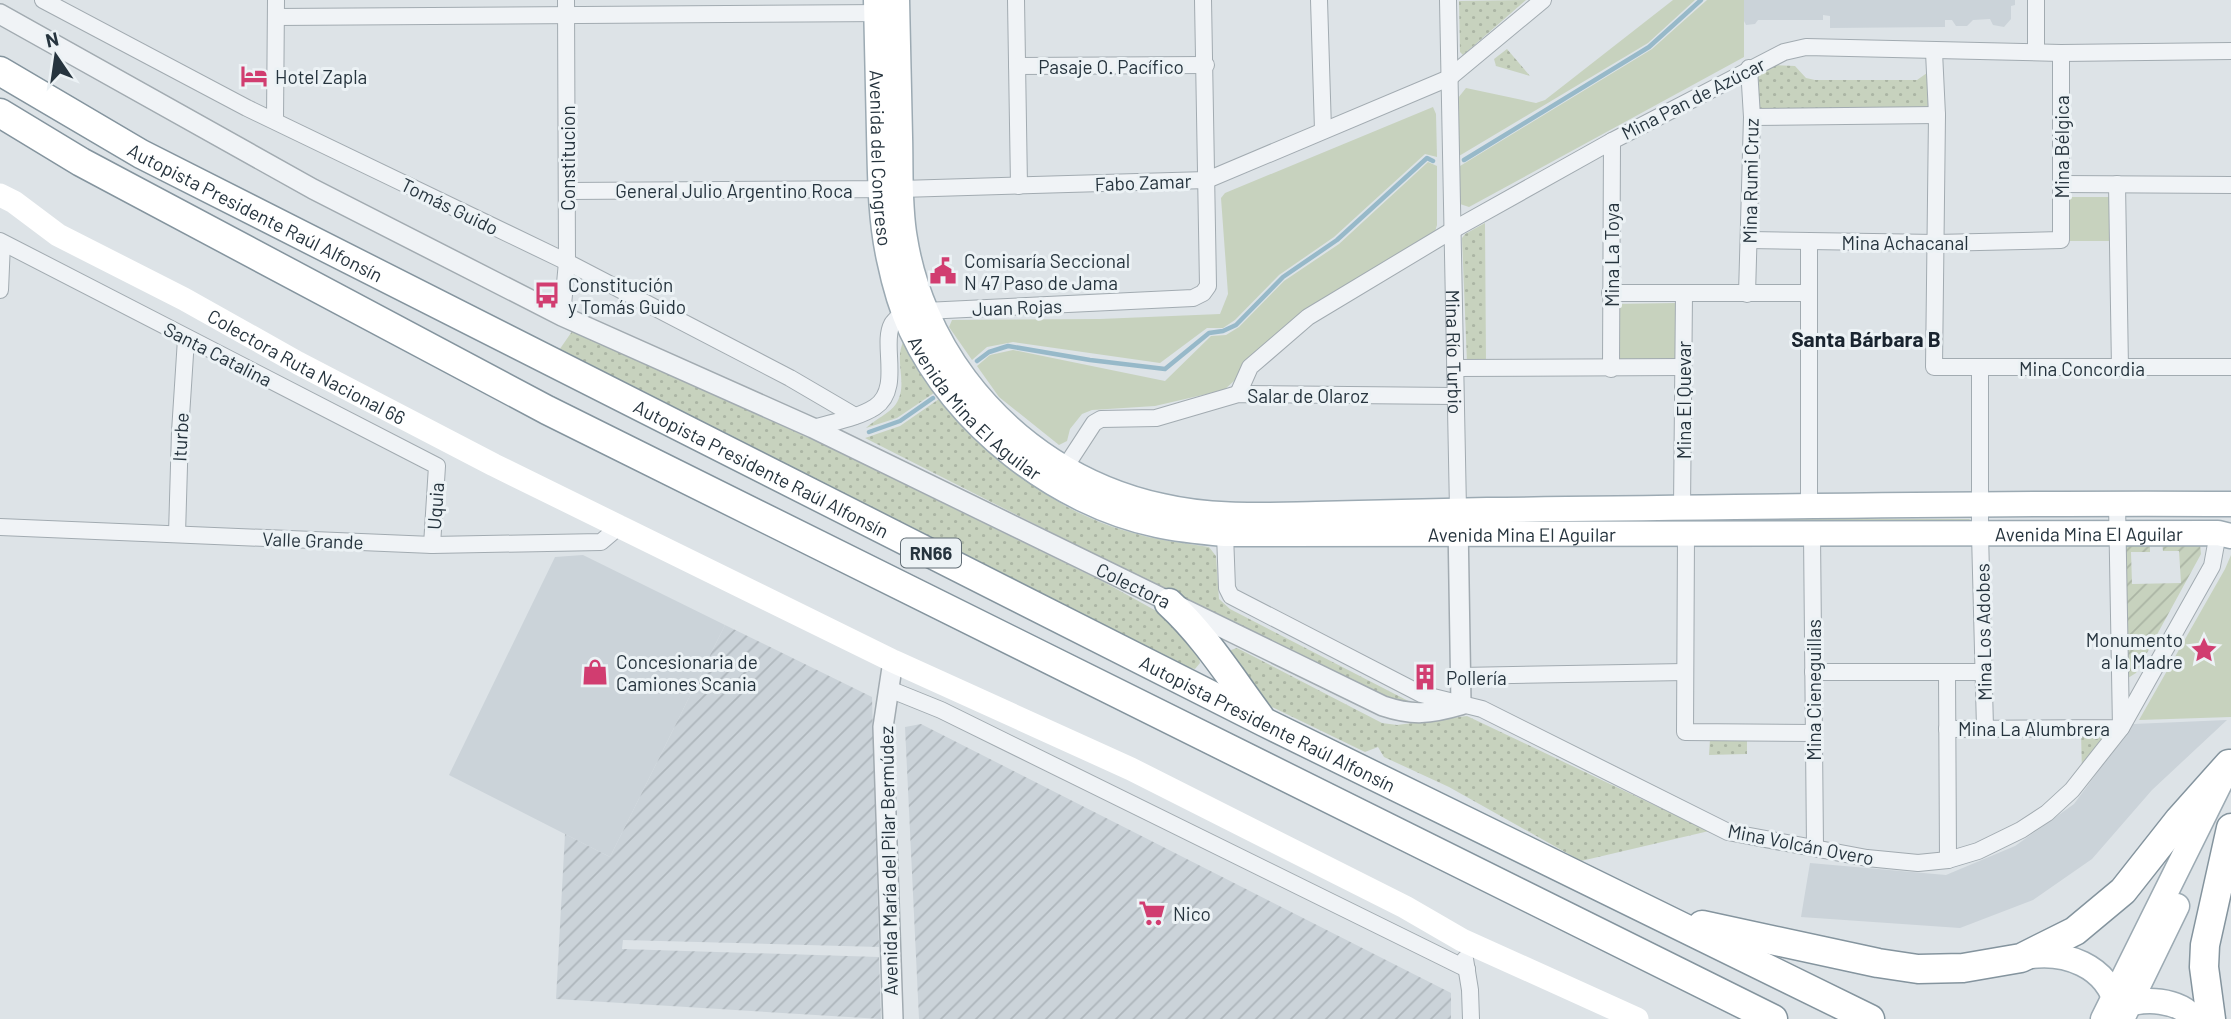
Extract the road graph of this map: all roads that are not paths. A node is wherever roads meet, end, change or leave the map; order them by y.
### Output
1 (43, 0) edge
2 (1016, 0) edge
3 (1203, 0) edge
4 (1319, 0) edge
5 (1448, 0) edge
6 (1543, 0) edge
7 (2036, 0) edge
8 (886, 6) edge
9 (566, 7) edge
10 (276, 8) edge
11 (0, 14) edge
12 (2231, 51) edge
13 (1934, 52) junction
14 (2036, 52) junction
15 (2061, 53) junction
16 (1206, 65) junction
17 (1017, 66) junction
18 (1749, 68) junction
19 (0, 71) edge
20 (1450, 79) junction
21 (0, 113) edge
22 (1937, 115) junction
23 (1752, 117) junction
24 (275, 119) junction
25 (1323, 130) junction
26 (1612, 141) junction
27 (1207, 180) junction
28 (2061, 184) junction
29 (2117, 184) junction
30 (2231, 185) edge
31 (1019, 186) junction
32 (891, 189) junction
33 (567, 191) junction
34 (0, 195) edge
35 (1451, 231) junction
36 (1749, 240) junction
37 (2061, 240) joint
38 (1809, 241) junction
39 (1, 242) edge
40 (1936, 243) junction
41 (567, 262) junction
42 (0, 290) edge
43 (1610, 293) junction
44 (1684, 293) junction
45 (1808, 293) junction
46 (1747, 294) junction
47 (915, 311) junction
48 (562, 316) junction
49 (186, 339) junction
50 (1683, 367) junction
51 (2231, 367) edge
52 (1455, 368) junction
53 (1980, 368) junction
54 (2120, 368) junction
55 (1611, 369) junction
56 (1238, 394) junction
57 (1454, 396) junction
58 (855, 416) junction
59 (813, 428) junction
60 (437, 466) joint
61 (1064, 469) junction
62 (2117, 503) junction
63 (2231, 504) edge
64 (1980, 506) junction
65 (1809, 507) junction
66 (1682, 508) junction
67 (1748, 508) junction
68 (1458, 522) junction
69 (621, 525) junction
70 (0, 527) edge
71 (1747, 533) junction
72 (177, 534) junction
73 (1225, 534) junction
74 (1686, 534) junction
75 (1812, 534) junction
76 (1980, 534) junction
77 (2116, 534) junction
78 (2225, 534) edge
79 (432, 545) junction
80 (1169, 603) junction
81 (893, 661) junction
82 (1685, 672) junction
83 (1813, 672) junction
84 (1947, 672) junction
85 (1984, 673) junction
86 (1461, 676) junction
87 (889, 689) junction
88 (1461, 705) junction
89 (1264, 722) junction
90 (1985, 728) junction
91 (2121, 728) junction
92 (1947, 729) junction
93 (1814, 733) junction
94 (2230, 762) edge
95 (2231, 798) edge
96 (2231, 828) edge
97 (1815, 847) junction
98 (1948, 860) junction
99 (1471, 869) junction
100 (1653, 914) junction
101 (1462, 940) junction
102 (2021, 958) junction
103 (1467, 969) junction
104 (2116, 1012) edge
105 (893, 1019) edge
106 (1471, 1019) edge
107 (1637, 1019) edge
108 (1740, 1019) edge
109 (1773, 1019) edge
110 (1870, 1019) edge
111 (2195, 1019) edge
112 (2211, 1019) edge

1 - 24 street, Tomás Guido
2 - 17 street
3 - 16 street
4 - 25 street
5 - 20 street, Mina Río Turbio
6 - 20 street, Fabo Zamar
7 - 14 street
8 - 9 street
8 - 32 main road, Avenida del Congreso
9 - 10 street
9 - 33 street, Constitucion
10 - 24 street
11 - 48 street, Colectora
12 - 15 street, Mina Pan de Azúcar
13 - 14 street, Mina Pan de Azúcar
13 - 18 street, Mina Pan de Azúcar
13 - 22 street
14 - 15 street, Mina Pan de Azúcar
15 - 28 street, Mina Bélgica
16 - 17 street, Pasaje O. Pacífico
16 - 27 street
17 - 31 street
18 - 23 street, Mina Rumi Cruz
18 - 26 street, Mina Pan de Azúcar
19 - 89 highway, Autopista Presidente Raúl Alfonsín / RN66
20 - 25 street, Fabo Zamar
20 - 35 street, Mina Río Turbio
21 - 99 highway, Autopista Presidente Raúl Alfonsín / RN66
22 - 23 street
22 - 40 street
23 - 36 street, Mina Rumi Cruz
24 - 41 street, Tomás Guido
25 - 27 street, Fabo Zamar
26 - 35 street, Mina Pan de Azúcar
26 - 43 street, Mina La Toya
27 - 31 street, Fabo Zamar
27 - 47 street, Juan Rojas
28 - 29 street
28 - 37 street, Mina Bélgica
29 - 30 street
29 - 54 street
31 - 32 street, Fabo Zamar
32 - 33 street, General Julio Argentino Roca
32 - 47 main road, Avenida del Congreso
33 - 41 street, Constitucion
34 - 69 main road, Colectora Ruta Nacional 66
35 - 52 street, Mina Río Turbio
35 - 56 street, Mina Pan de Azúcar
36 - 38 street, Mina Achacanal
36 - 46 street, Mina Rumi Cruz
37 - 40 street, Mina Achacanal
38 - 40 street, Mina Achacanal
38 - 45 street
39 - 42 street
39 - 49 street, Santa Catalina
40 - 53 street, Mina Concordia
41 - 48 street, Constitucion
41 - 58 street, Tomás Guido
43 - 44 street
43 - 55 street, Mina La Toya
44 - 46 street
44 - 50 street, Mina El Quevar
45 - 46 street
45 - 65 street
47 - 58 street
47 - 61 main road, Avenida Mina El Aguilar
47 - 73 main road, Avenida Mina El Aguilar
48 - 59 street, Colectora
49 - 60 street, Santa Catalina
49 - 72 street, Iturbe
50 - 55 street
50 - 66 street, Mina El Quevar
51 - 54 street, Mina Concordia
52 - 55 street
52 - 57 street, Mina Río Turbio
53 - 54 street, Mina Concordia
53 - 64 street, Mina Los Adobes
56 - 57 street, Salar de Olaroz
56 - 61 street, Salar de Olaroz
57 - 68 street, Mina Río Turbio
58 - 59 street
59 - 80 street, Colectora
60 - 79 street, Uquia
61 - 68 main road, Avenida Mina El Aguilar
62 - 63 main road, Avenida Mina El Aguilar
62 - 64 main road, Avenida Mina El Aguilar
62 - 77 street
64 - 65 main road, Avenida Mina El Aguilar
64 - 76 street, Mina Los Adobes
65 - 67 main road, Avenida Mina El Aguilar
66 - 67 main road, Avenida Mina El Aguilar
66 - 68 main road, Avenida Mina El Aguilar
67 - 71 main road
68 - 73 main road, Avenida Mina El Aguilar
68 - 74 main road, Avenida Mina El Aguilar
68 - 86 street, Mina Río Turbio
69 - 79 street, Valle Grande
69 - 81 main road, Colectora Ruta Nacional 66
70 - 72 street, Valle Grande
71 - 74 main road, Avenida Mina El Aguilar
71 - 75 main road, Avenida Mina El Aguilar
72 - 79 street, Valle Grande
73 - 88 street, Mina Volcán Overo
74 - 82 street
75 - 76 main road, Avenida Mina El Aguilar
75 - 83 street, Mina Cieneguillas
76 - 77 main road, Avenida Mina El Aguilar
76 - 85 street, Mina Los Adobes
77 - 78 main road, Avenida Mina El Aguilar
77 - 91 street
78 - 91 street, Mina Volcán Overo
80 - 88 street, Colectora
80 - 89 highway
81 - 87 street, Avenida María del Pilar Bermúdez
81 - 101 main road, Colectora Ruta Nacional 66
82 - 86 street
82 - 93 street
83 - 84 street
83 - 93 street, Mina Cieneguillas
84 - 85 street
84 - 92 street, Mina Los Adobes
85 - 90 street, Mina Los Adobes
86 - 88 street, Mina Río Turbio
87 - 103 street
87 - 105 street, Avenida María del Pilar Bermúdez
88 - 97 street, Mina Volcán Overo
89 - 100 highway, Autopista Presidente Raúl Alfonsín / RN66
90 - 91 street, Mina La Alumbrera
90 - 92 street, Mina La Alumbrera
91 - 98 street, Mina Volcán Overo
92 - 98 street, Mina Los Adobes
93 - 97 street, Mina Cieneguillas
94 - 102 highway
94 - 104 main road
95 - 104 main road
96 - 112 highway
97 - 98 street, Mina Volcán Overo
99 - 108 highway
99 - 109 highway, Autopista Presidente Raúl Alfonsín / RN66
100 - 102 highway
100 - 110 highway, Autopista Presidente Raúl Alfonsín / RN66
101 - 103 street
101 - 107 main road, Colectora Ruta Nacional 66
102 - 104 main road
103 - 106 street
104 - 111 main road

